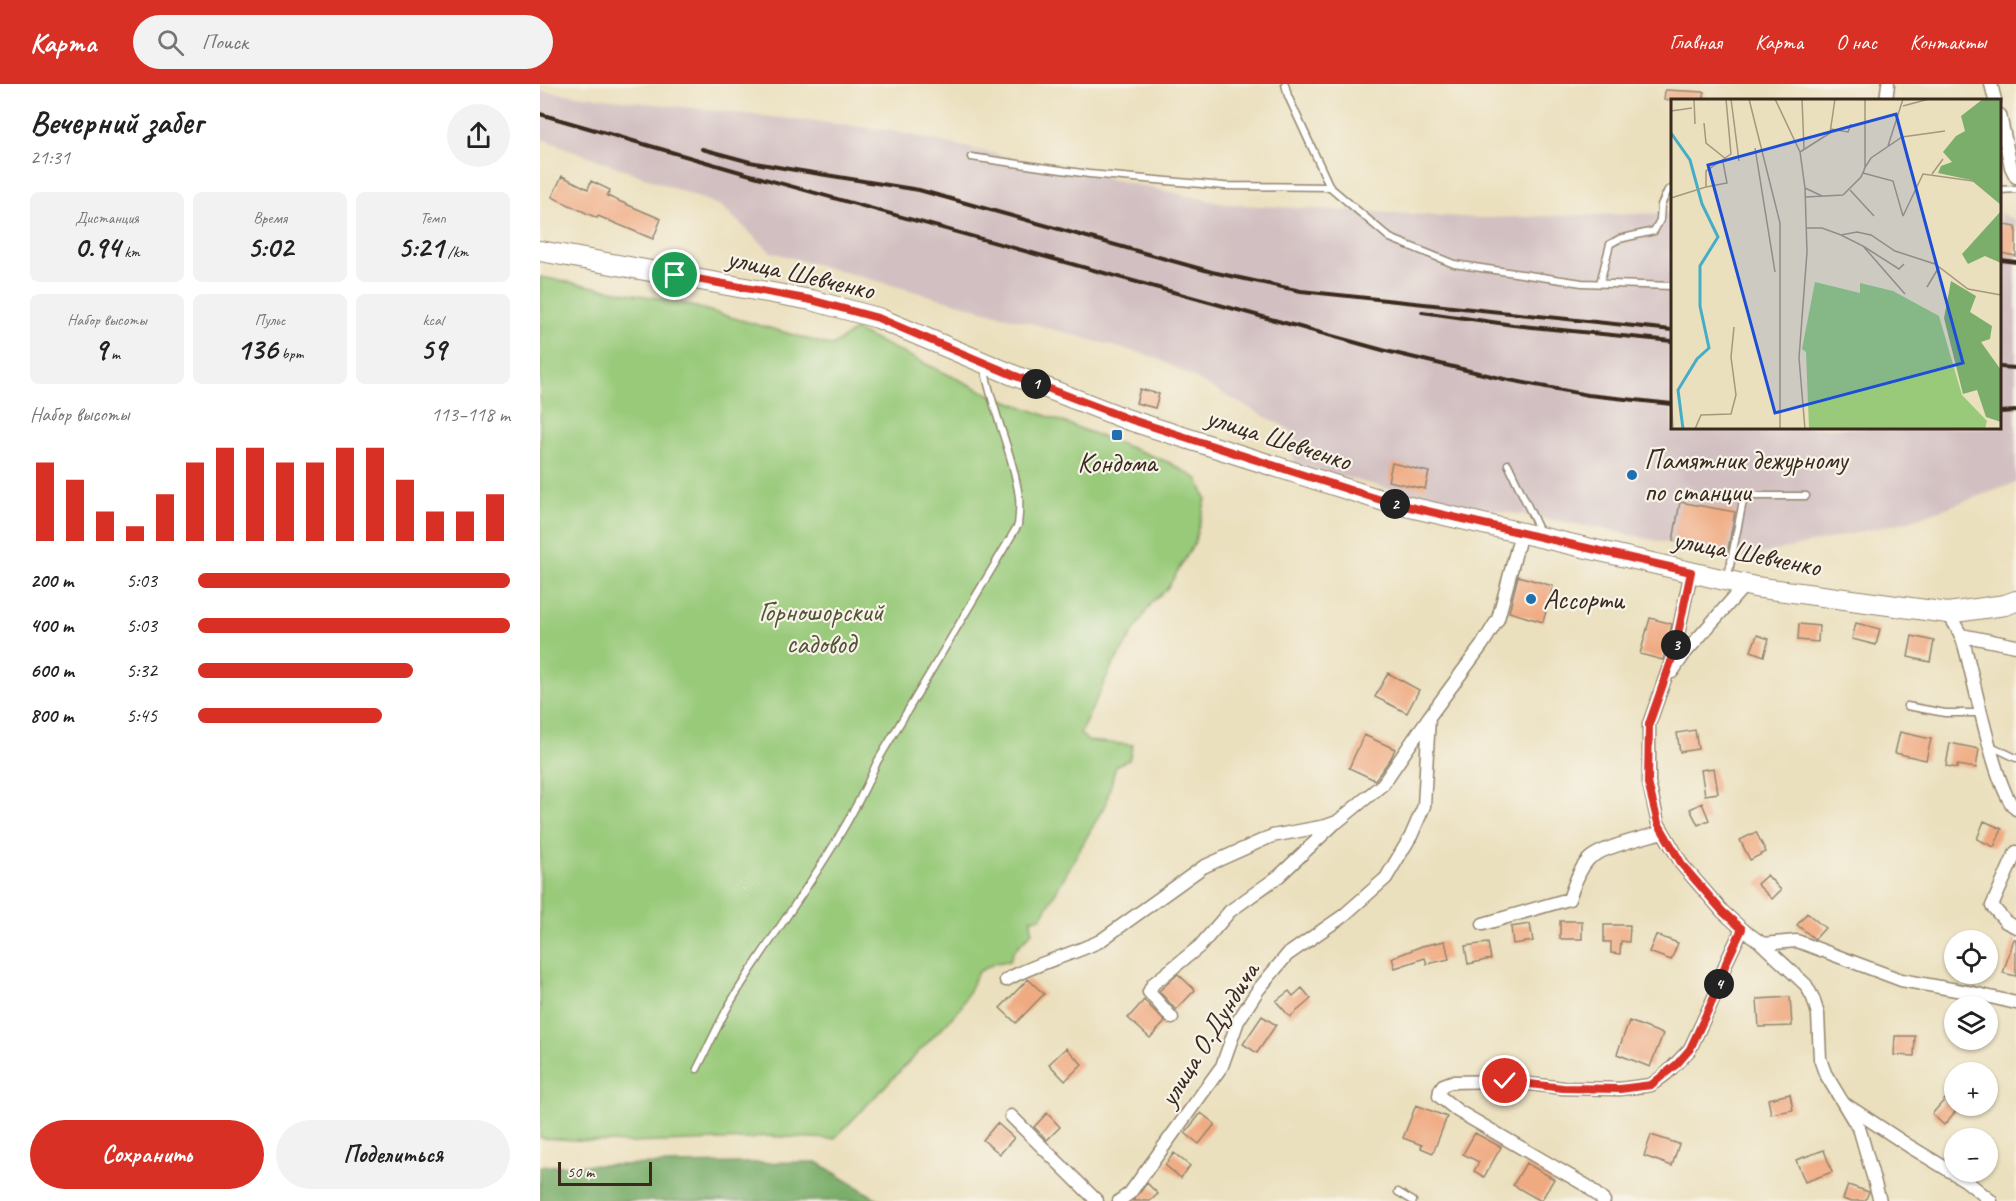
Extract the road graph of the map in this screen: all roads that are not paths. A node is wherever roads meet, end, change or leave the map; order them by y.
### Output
1 (1285, 84) edge
2 (1888, 84) edge
3 (1990, 84) edge
4 (1886, 99) edge
5 (1995, 99) edge
6 (2001, 121) edge
7 (971, 157) dead end
8 (2009, 170) edge
9 (1330, 187) junction
10 (1671, 189) edge
11 (2016, 189) edge
12 (2001, 190) edge
13 (540, 251) edge
14 (1600, 283) junction
15 (1671, 286) edge
16 (984, 363) junction
17 (1508, 464) dead end
18 (1806, 496) dead end
19 (1521, 533) junction
20 (1543, 538) junction
21 (1691, 572) junction
22 (1736, 583) junction
23 (2016, 601) edge
24 (1948, 613) junction
25 (1961, 635) junction
26 (2016, 646) edge
27 (1662, 685) junction
28 (1906, 706) dead end
29 (1982, 713) junction
30 (1429, 717) junction
31 (1990, 746) junction
32 (2016, 758) edge
33 (2016, 809) edge
34 (1337, 822) junction
35 (1663, 832) junction
36 (2016, 852) edge
37 (1483, 924) dead end
38 (2016, 927) edge
39 (1742, 929) junction
40 (1761, 943) junction
41 (1006, 980) dead end
42 (2016, 1004) edge
43 (1172, 1018) dead end
44 (697, 1069) dead end
45 (1841, 1101) junction
46 (1011, 1116) dead end
47 (1398, 1192) dead end
48 (1097, 1201) edge
49 (1119, 1201) edge
50 (1413, 1201) edge
51 (1604, 1201) edge
52 (1880, 1201) edge
53 (1991, 1201) edge

1 - 9 lane
2 - 4 street
3 - 5 street
6 - 8 street
7 - 9 lane
9 - 14 lane
10 - 14 lane
11 - 12 lane
13 - 16 main road, улица Шевченко
14 - 15 lane
16 - 19 main road, улица Шевченко
16 - 44 lane
17 - 20 lane
18 - 22 lane
19 - 20 main road, улица Шевченко
19 - 30 street, улица О.Дундича
20 - 21 main road, улица Шевченко
21 - 22 main road, улица Шевченко
21 - 27 street
22 - 24 main road, улица Шевченко
22 - 27 street
23 - 24 main road, улица Шевченко
24 - 25 street
25 - 26 street
25 - 29 street
27 - 35 street
28 - 29 lane
29 - 31 street
30 - 34 street, улица О.Дундича
30 - 49 street, улица О.Дундича
31 - 32 lane
31 - 33 street
34 - 41 street, улица О.Дундича
34 - 43 street, улица О.Дундича
35 - 37 street
35 - 39 street
36 - 38 street
39 - 40 street
39 - 51 street
40 - 42 street
40 - 45 street
45 - 52 street
45 - 53 street
46 - 48 street
47 - 50 lane

